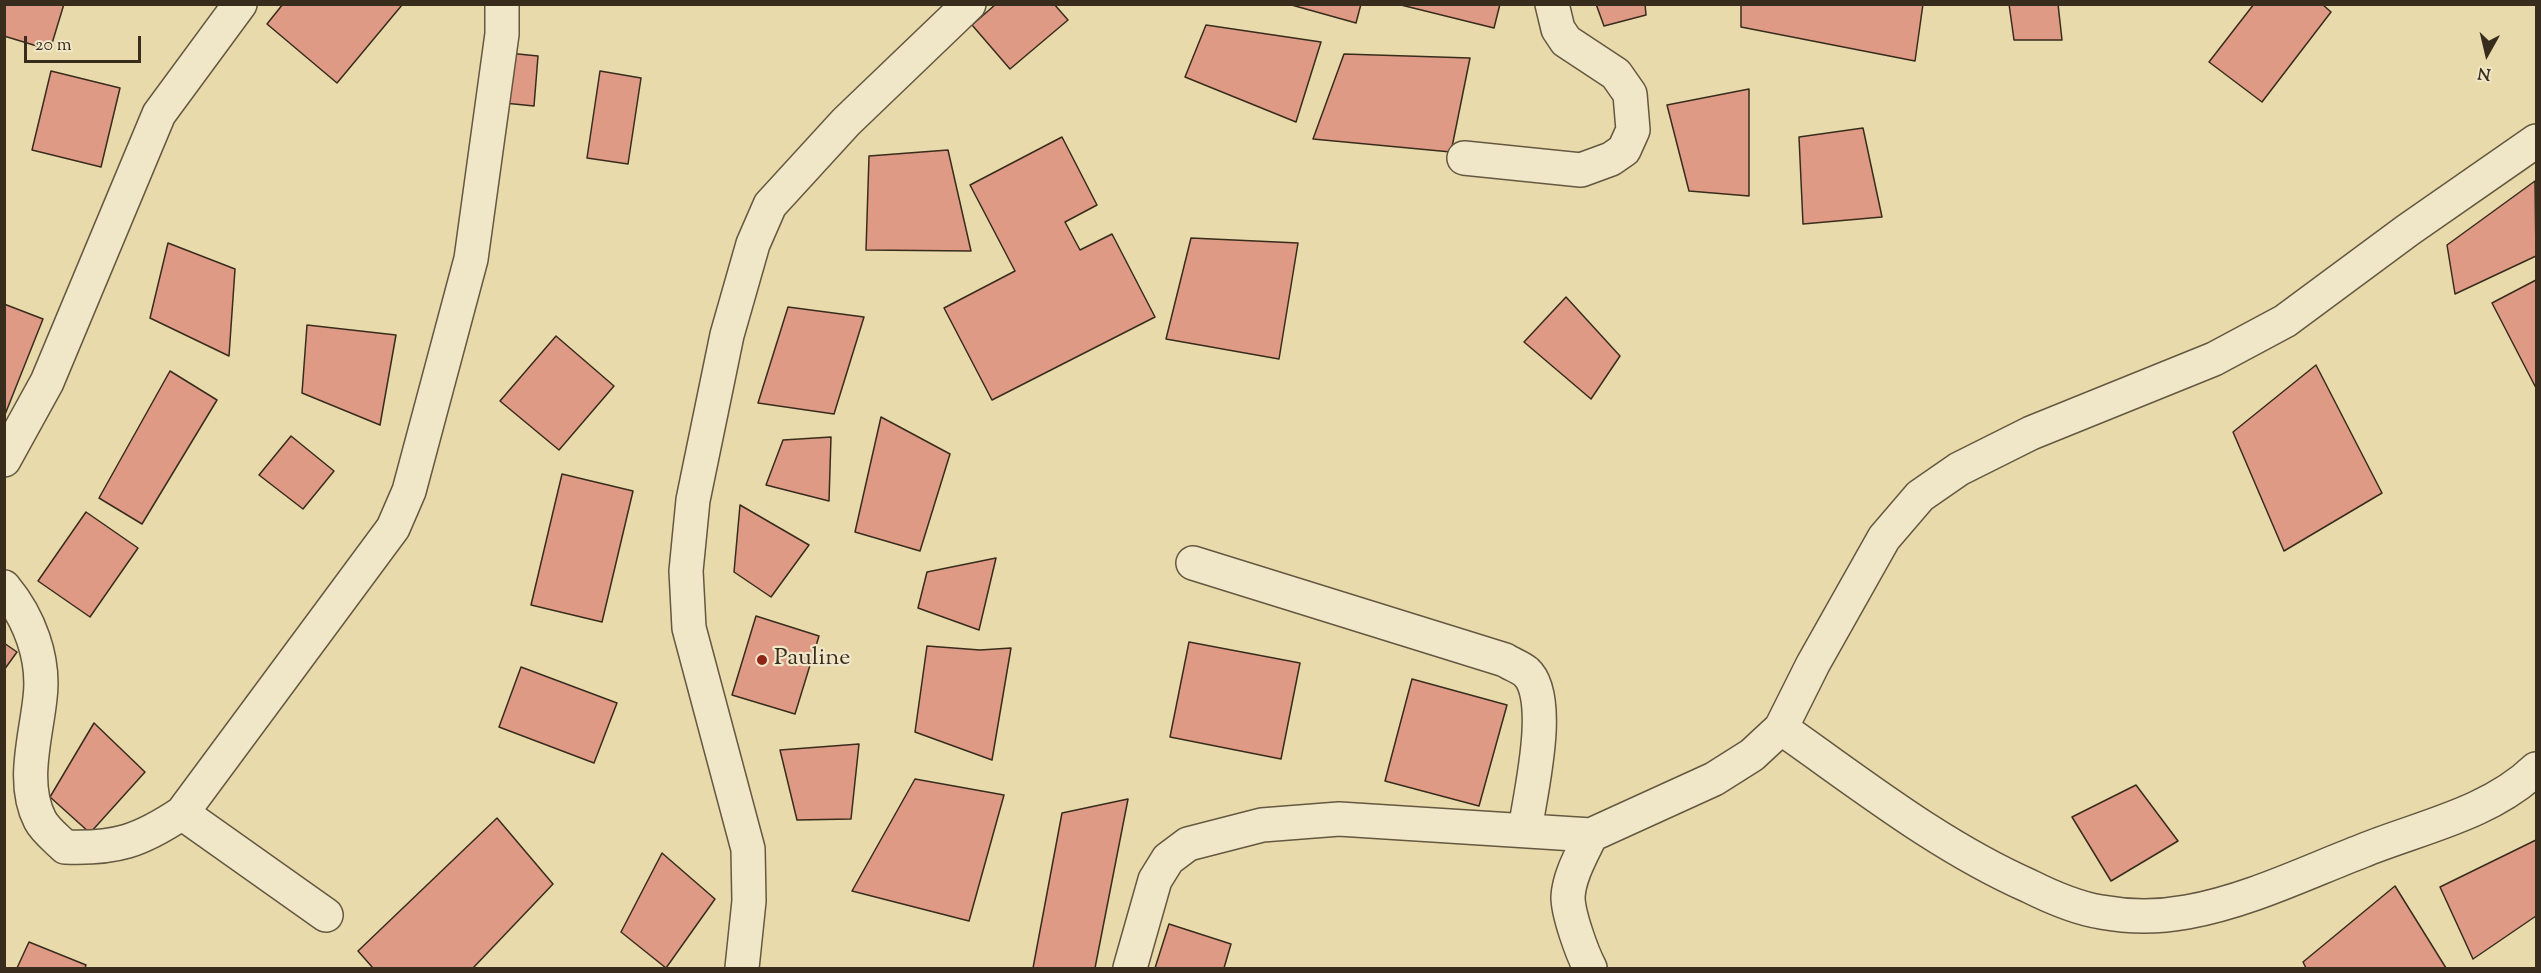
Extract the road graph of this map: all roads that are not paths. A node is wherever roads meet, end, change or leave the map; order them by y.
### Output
1 (240, 4) edge
2 (502, 4) edge
3 (969, 4) edge
4 (1552, 4) edge
5 (2536, 141) edge
6 (1464, 158) dead end
7 (4, 460) edge
8 (1193, 563) dead end
9 (4, 587) edge
10 (1781, 728) junction
11 (2536, 768) edge
12 (182, 813) junction
13 (1525, 830) junction
14 (1591, 835) junction
15 (326, 915) dead end
16 (742, 969) edge
17 (1130, 969) edge
18 (1590, 969) edge

1 - 7 street
2 - 12 street
3 - 16 street
4 - 6 street
5 - 10 street
8 - 13 street
9 - 12 street
10 - 11 street
10 - 14 street
12 - 15 street
13 - 14 street
13 - 17 street
14 - 18 street

